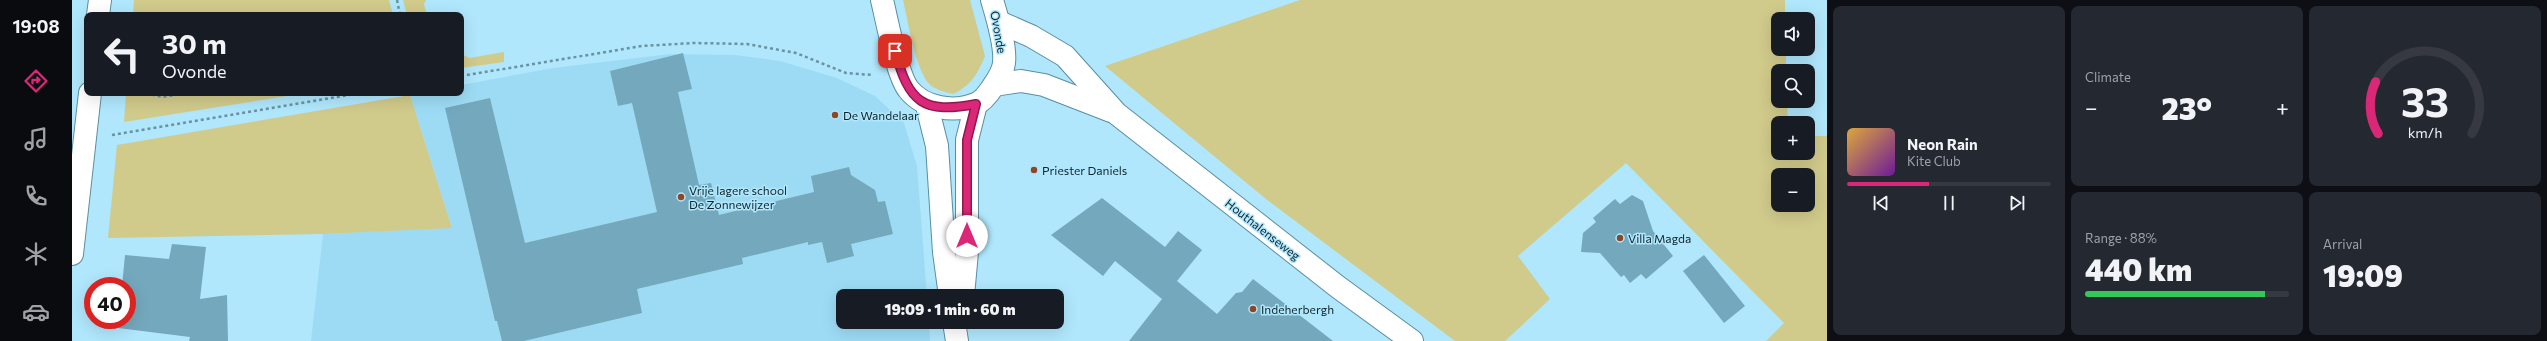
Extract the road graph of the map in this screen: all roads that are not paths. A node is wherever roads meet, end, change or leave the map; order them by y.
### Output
1 (100, 0) edge
2 (882, 0) edge
3 (992, 0) edge
4 (98, 12) edge
5 (999, 22) junction
6 (994, 85) junction
7 (89, 96) edge
8 (976, 104) junction
9 (928, 106) junction
10 (1117, 114) junction
11 (80, 116) edge
12 (72, 254) edge
13 (949, 289) edge
14 (964, 289) edge
15 (955, 329) edge
16 (959, 329) edge
17 (958, 341) edge
18 (1412, 341) edge

1 - 4 street
2 - 9 street
3 - 5 street, Ovonde
5 - 6 street, Ovonde
5 - 10 street, Houthalenseweg
6 - 8 street, Ovonde
6 - 10 street, Houthalenseweg
7 - 11 street
8 - 9 street
8 - 14 street
9 - 13 street
10 - 18 street, Houthalenseweg
11 - 12 street
15 - 17 street
16 - 17 street

